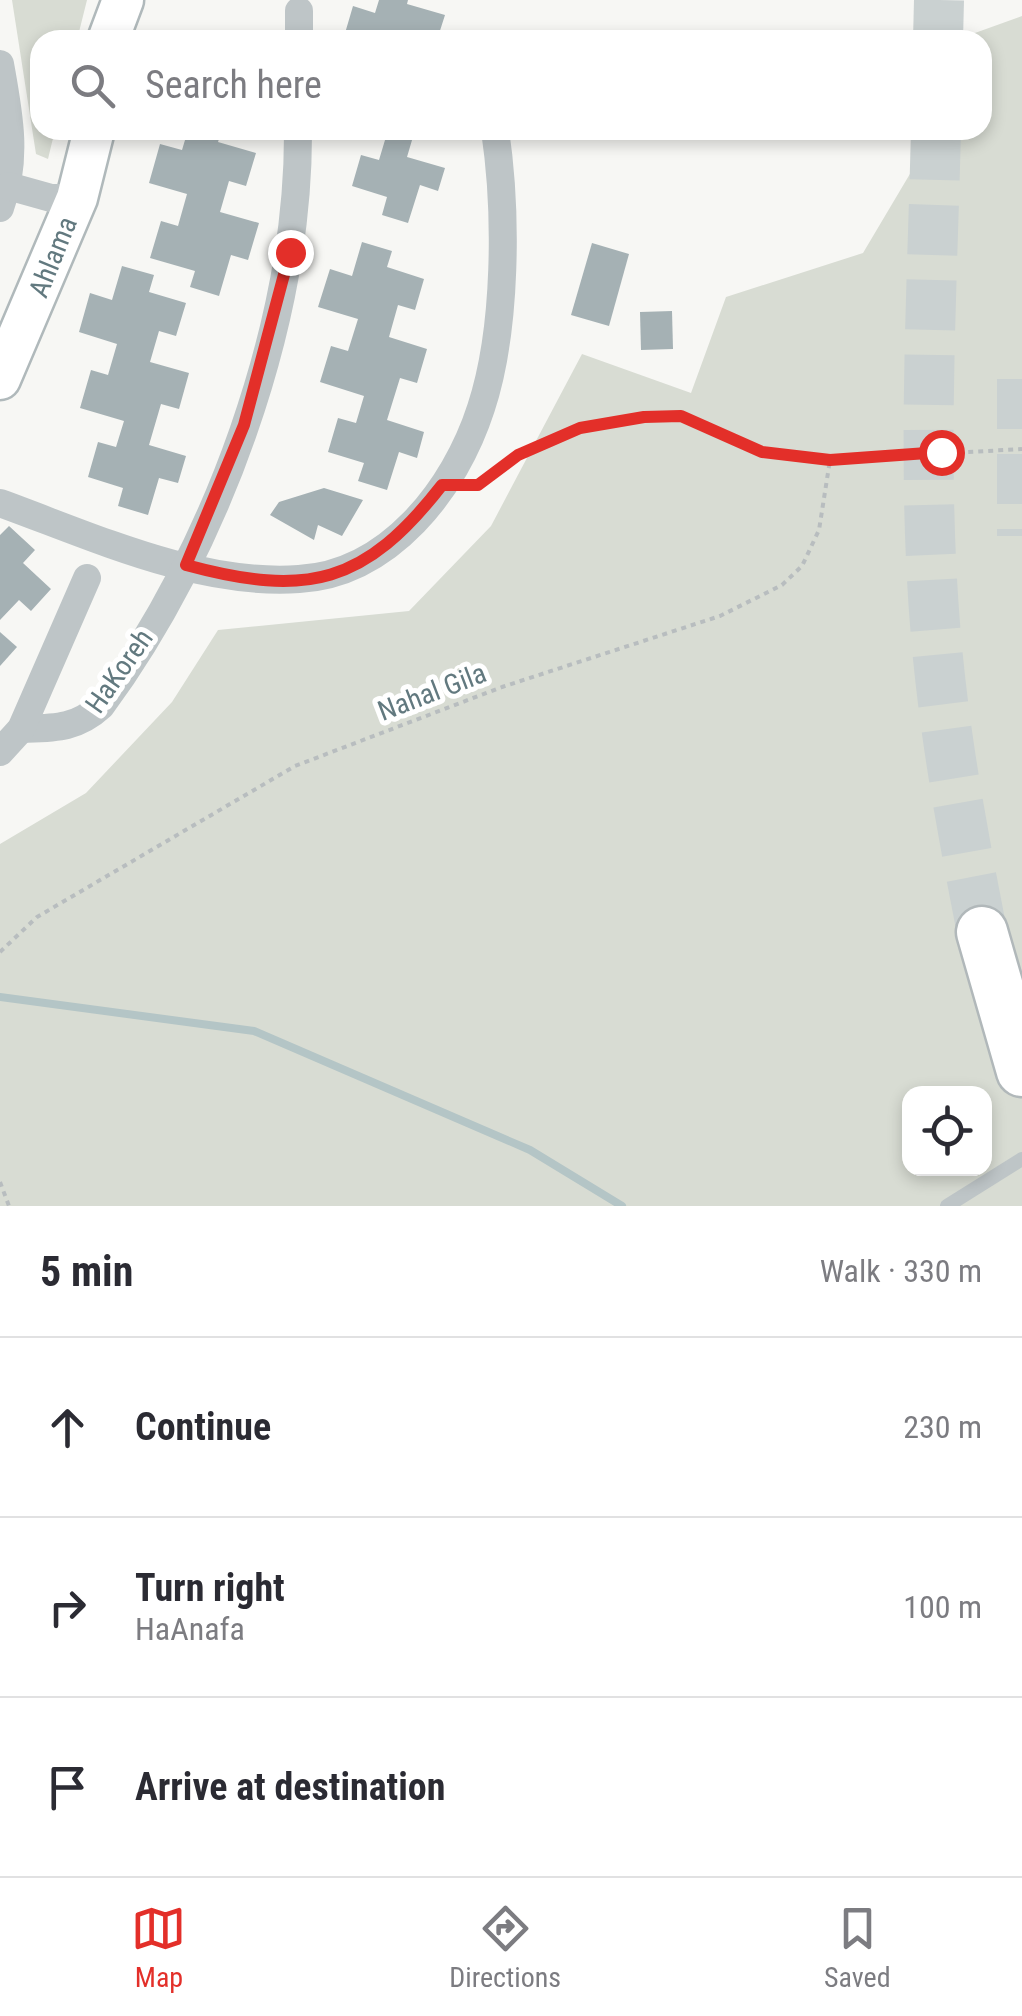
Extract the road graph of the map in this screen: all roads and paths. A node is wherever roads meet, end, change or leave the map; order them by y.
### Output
1 (124, 0) edge
2 (299, 11) dead end
3 (115, 30) edge
4 (299, 30) edge
5 (0, 64) edge
6 (74, 140) edge
7 (90, 140) edge
8 (298, 140) edge
9 (496, 140) edge
10 (4, 197) edge
11 (64, 198) junction
12 (0, 317) edge
13 (0, 379) edge
14 (1022, 449) edge
15 (830, 460) junction
16 (442, 485) junction
17 (0, 503) edge
18 (186, 565) junction
19 (87, 578) dead end
20 (21, 729) junction
21 (0, 752) edge
22 (982, 932) tunnel mouth
23 (0, 952) edge
24 (1016, 1054) edge
25 (1022, 1159) edge
26 (0, 1182) edge
27 (9, 1206) edge
28 (947, 1206) edge

1 - 3 street
2 - 4 street
5 - 10 street
6 - 11 street, Ahlama
7 - 11 street, Ahlama
8 - 18 street, HaKoreh
9 - 16 street
10 - 11 street
11 - 12 street, Ahlama
11 - 13 street, Ahlama
14 - 15 path
15 - 16 path
15 - 23 path, Nahal Gila
16 - 18 street
17 - 18 street
18 - 20 street, HaKoreh
19 - 20 street
20 - 21 street
22 - 24 highway
25 - 28 lane
26 - 27 path

